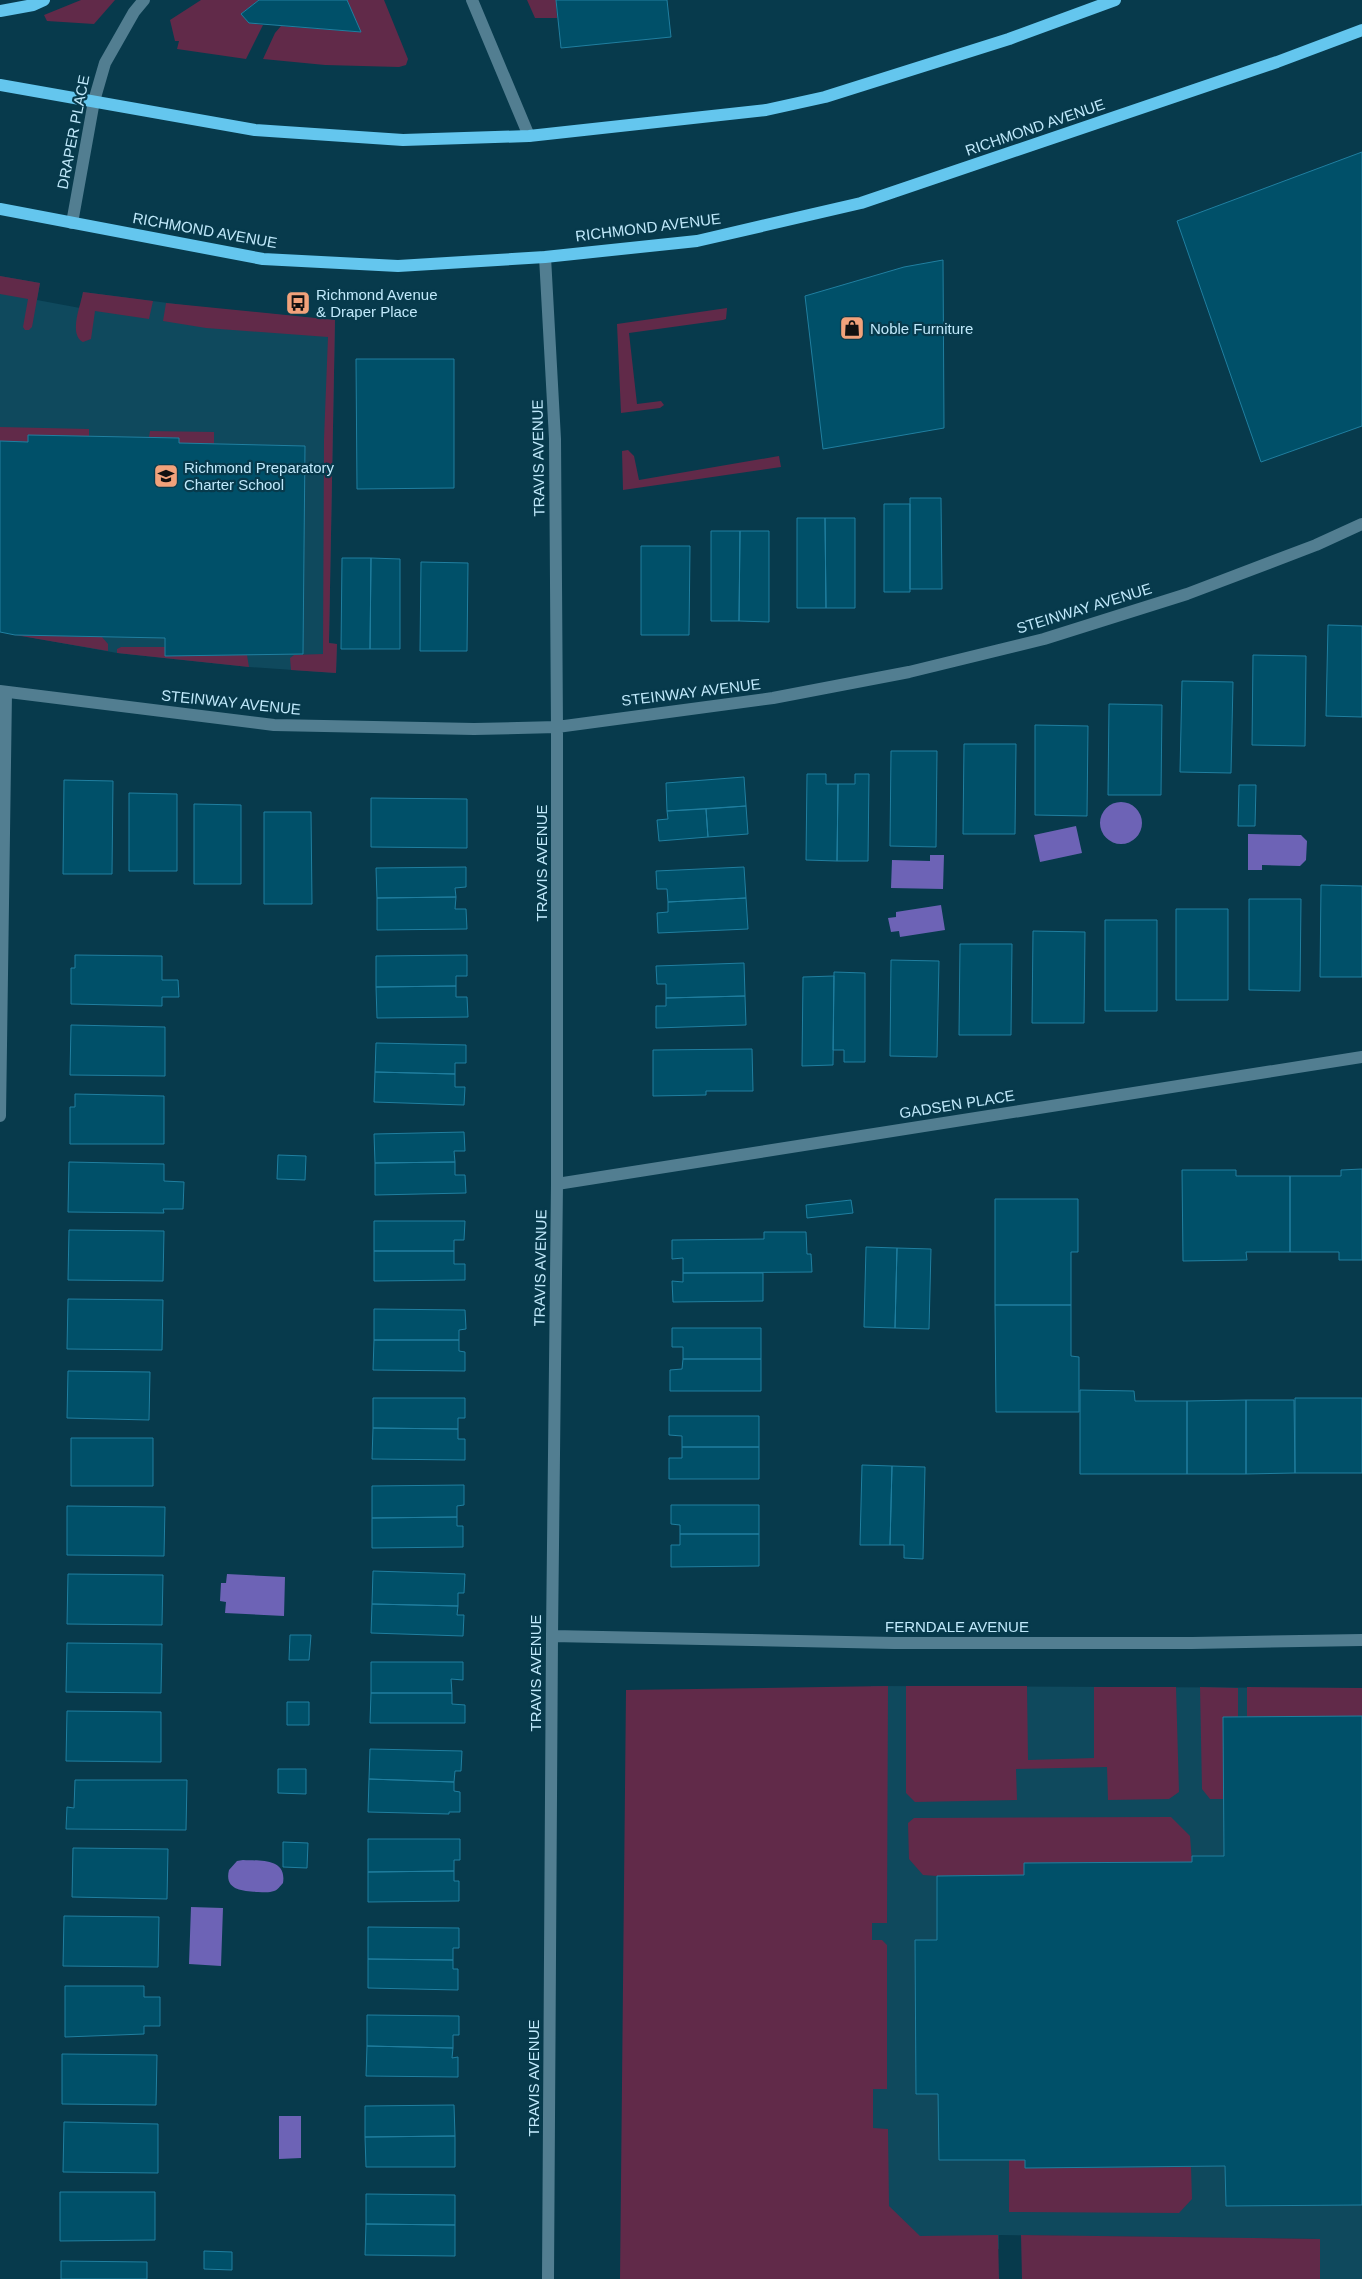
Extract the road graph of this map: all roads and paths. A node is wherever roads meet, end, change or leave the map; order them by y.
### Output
1 (44, 0) edge
2 (144, 0) edge
3 (472, 0) edge
4 (1115, 0) edge
5 (0, 10) edge
6 (1362, 30) edge
7 (0, 85) edge
8 (94, 101) junction
9 (530, 136) junction
10 (0, 209) edge
11 (72, 223) junction
12 (545, 257) junction
13 (1362, 524) edge
14 (3, 692) edge
15 (557, 727) junction
16 (1362, 1057) edge
17 (0, 1116) edge
18 (557, 1184) junction
19 (552, 1636) junction
20 (1362, 1640) edge
21 (548, 2279) edge

1 - 5 main road
2 - 8 street, DRAPER PLACE
3 - 9 street
4 - 9 main road
6 - 12 main road, RICHMOND AVENUE
7 - 8 main road
8 - 9 main road
8 - 11 street, DRAPER PLACE
10 - 11 main road, RICHMOND AVENUE
11 - 12 main road, RICHMOND AVENUE
12 - 15 street, TRAVIS AVENUE
13 - 15 street, STEINWAY AVENUE
14 - 15 street, STEINWAY AVENUE
14 - 17 street
15 - 18 street, TRAVIS AVENUE
16 - 18 street, GADSEN PLACE
18 - 19 street, TRAVIS AVENUE
19 - 20 street, FERNDALE AVENUE
19 - 21 street, TRAVIS AVENUE

